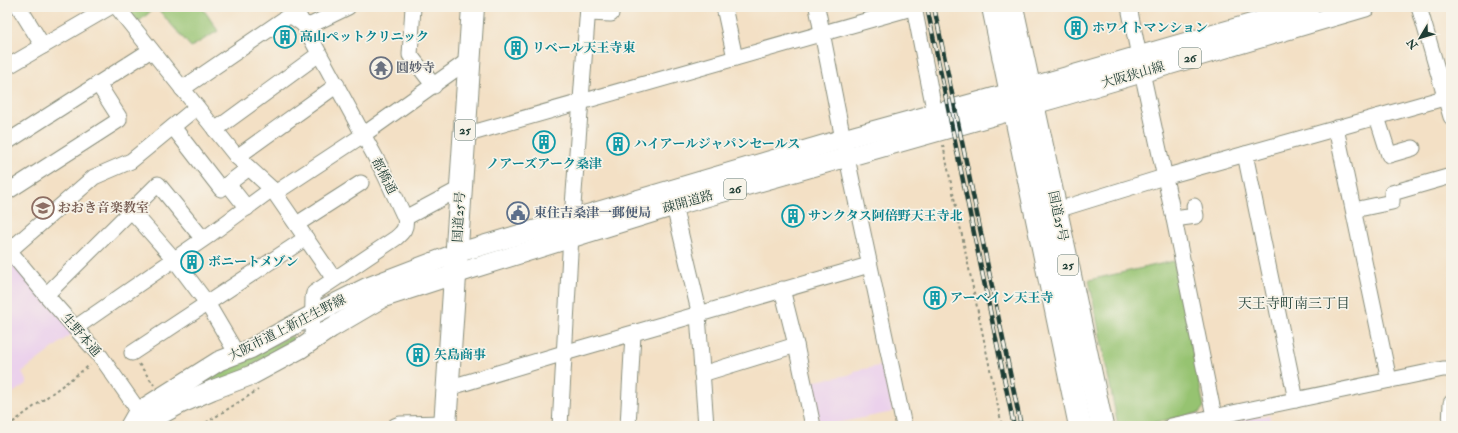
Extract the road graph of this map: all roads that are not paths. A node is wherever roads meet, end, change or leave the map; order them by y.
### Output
1 (19, 7) edge
2 (110, 7) edge
3 (118, 7) edge
4 (294, 7) edge
5 (348, 7) edge
6 (413, 7) edge
7 (473, 7) edge
8 (724, 7) edge
9 (817, 7) edge
10 (914, 7) edge
11 (993, 7) edge
12 (1012, 7) edge
13 (1129, 7) edge
14 (1309, 7) edge
15 (1366, 7) edge
16 (1419, 7) edge
17 (588, 10) edge
18 (611, 14) dead end
19 (303, 24) junction
20 (823, 34) junction
21 (43, 46) junction
22 (151, 50) junction
23 (318, 54) junction
24 (735, 58) junction
25 (470, 59) junction
26 (1140, 64) junction
27 (7, 67) edge
28 (98, 84) junction
29 (337, 85) junction
30 (434, 86) junction
31 (182, 89) junction
32 (1448, 97) edge
33 (1022, 98) junction
34 (582, 102) junction
35 (196, 107) junction
36 (935, 114) junction
37 (1377, 117) junction
38 (1451, 117) edge
39 (173, 127) junction
40 (1336, 128) junction
41 (215, 130) junction
42 (363, 135) junction
43 (465, 135) junction
44 (7, 142) edge
45 (845, 148) junction
46 (1413, 148) dead end
47 (1244, 154) junction
48 (237, 157) junction
49 (249, 168) junction
50 (1451, 176) edge
51 (1164, 177) junction
52 (361, 183) dead end
53 (228, 184) junction
54 (461, 188) junction
55 (274, 191) junction
56 (7, 192) edge
57 (674, 206) junction
58 (1194, 206) dead end
59 (247, 208) junction
60 (131, 210) junction
61 (1057, 210) junction
62 (1354, 210) junction
63 (405, 218) junction
64 (1174, 219) junction
65 (297, 224) junction
66 (572, 228) junction
67 (306, 238) junction
68 (203, 239) junction
69 (8, 250) edge
70 (174, 259) junction
71 (456, 263) junction
72 (870, 265) junction
73 (334, 279) junction
74 (782, 289) junction
75 (46, 295) junction
76 (208, 303) junction
77 (312, 315) junction
78 (698, 315) junction
79 (75, 328) junction
80 (633, 334) junction
81 (312, 341) junction
82 (796, 345) junction
83 (132, 353) road end
84 (564, 353) junction
85 (237, 354) junction
86 (1451, 370) edge
87 (702, 374) junction
88 (1389, 380) junction
89 (448, 388) junction
90 (1296, 400) junction
91 (1451, 403) edge
92 (1215, 421) edge
93 (140, 422) edge
94 (445, 424) edge
95 (395, 426) edge
96 (560, 426) edge
97 (628, 426) edge
98 (706, 426) edge
99 (813, 426) edge
100 (904, 426) edge
101 (1080, 426) edge
102 (1102, 426) edge
103 (1171, 426) edge
104 (1450, 426) edge

1 - 21 street
2 - 21 street
3 - 22 street
4 - 19 street, 都橋通
5 - 19 street
6 - 30 street
7 - 25 highway, 国道25号 / 25
8 - 24 street
9 - 20 street
10 - 20 street
10 - 36 street
11 - 33 highway, 国道25号 / 25
12 - 33 highway, 国道25号 / 25
13 - 26 street
14 - 26 main road, 大阪狭山線 / 26
15 - 26 main road, 大阪狭山線 / 26
16 - 32 street
17 - 18 street
17 - 34 street
19 - 23 street, 都橋通
19 - 31 street
20 - 24 street
20 - 45 street
21 - 27 street
22 - 28 street
22 - 31 street
23 - 29 street, 都橋通
23 - 41 street
24 - 34 street
25 - 30 street
25 - 43 highway, 国道25号 / 25
26 - 33 main road, 大阪狭山線 / 26
26 - 51 street
28 - 44 street
28 - 56 street
29 - 42 street, 都橋通
29 - 48 street
30 - 42 street
31 - 35 street
32 - 37 street
32 - 38 street
33 - 36 main road, 疎開道路 / 26
33 - 45 main road, 疎開道路 / 26
33 - 61 highway, 国道25号 / 25
33 - 101 highway, 国道25号 / 25
34 - 43 street
34 - 66 street
35 - 39 street
35 - 41 street
36 - 45 main road, 疎開道路 / 26
37 - 40 street
37 - 46 street
39 - 53 street
39 - 69 street
40 - 47 street
40 - 62 street
41 - 48 street
42 - 55 street
42 - 63 street, 都橋通
43 - 54 highway, 国道25号 / 25
45 - 57 main road, 疎開道路 / 26
45 - 66 main road, 疎開道路 / 26
45 - 72 street
47 - 51 street
47 - 90 street
48 - 49 street
49 - 53 street
49 - 55 street
50 - 62 street
51 - 61 street
51 - 64 street
52 - 65 street
53 - 59 street
54 - 63 street
54 - 71 highway, 国道25号 / 25
55 - 59 street
55 - 65 street
57 - 66 main road, 疎開道路 / 26
57 - 78 street
58 - 64 street
59 - 68 street
60 - 68 street
60 - 70 street
60 - 75 street
61 - 102 highway, 国道25号 / 25
62 - 88 street
63 - 73 street
64 - 92 street
65 - 67 street
66 - 71 main road, 疎開道路 / 26
66 - 84 street
67 - 73 street
67 - 76 street
68 - 70 street
69 - 75 street, 生野本通
70 - 76 street
70 - 79 street
71 - 77 main road, 大阪市道上新庄生野線
71 - 81 main road, 大阪市道上新庄生野線
71 - 89 highway, 国道25号 / 25
72 - 74 street
72 - 100 street
73 - 77 street
74 - 78 street
74 - 82 street
75 - 79 street, 生野本通
76 - 83 street
76 - 85 street
77 - 81 street
77 - 85 main road, 大阪市道上新庄生野線
78 - 80 street
78 - 87 street
79 - 93 street, 生野本通
80 - 84 street
80 - 97 street
81 - 93 main road, 大阪市道上新庄生野線
82 - 87 street
82 - 99 street
84 - 89 street
84 - 96 street
85 - 93 main road, 大阪市道上新庄生野線
86 - 88 street
87 - 98 street
88 - 90 street
89 - 94 highway, 国道25号 / 25
90 - 92 street
91 - 104 street
92 - 103 street
94 - 95 street

